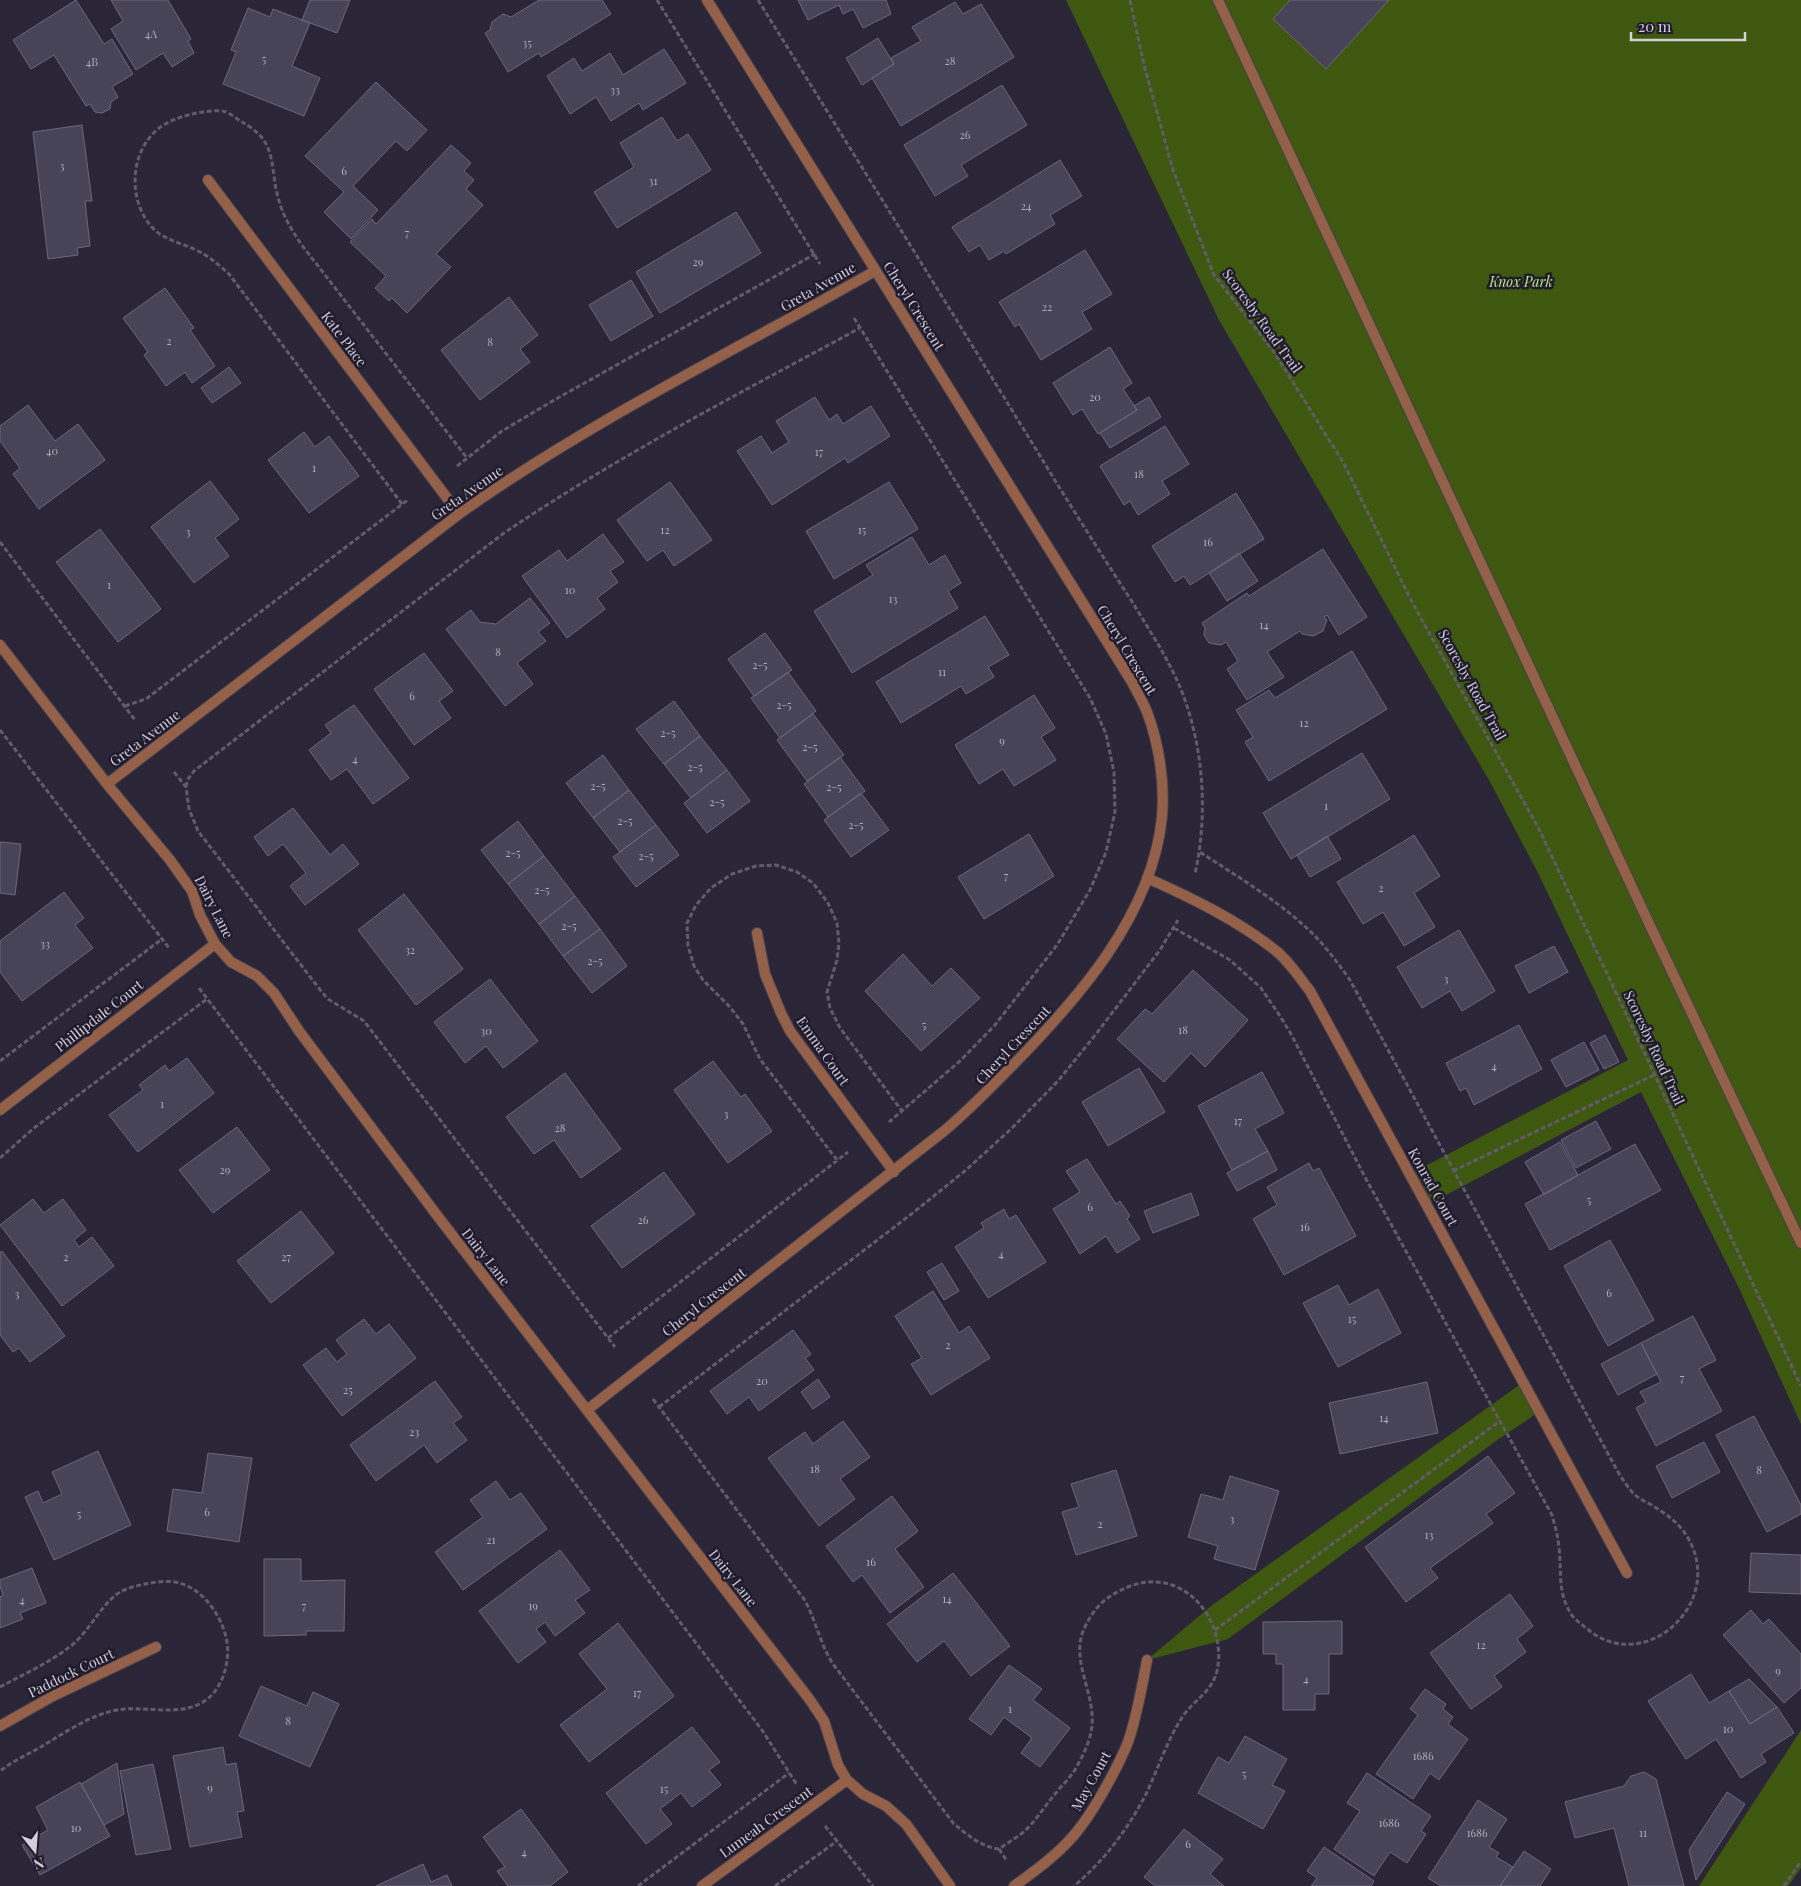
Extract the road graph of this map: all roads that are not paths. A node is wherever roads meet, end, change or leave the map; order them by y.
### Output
1 (707, 0) edge
2 (1218, 0) edge
3 (208, 180) dead end
4 (875, 271) junction
5 (459, 514) junction
6 (0, 645) edge
7 (107, 784) junction
8 (1147, 878) junction
9 (757, 933) dead end
10 (215, 944) junction
11 (0, 1110) edge
12 (894, 1172) junction
13 (1801, 1243) edge
14 (587, 1410) junction
15 (1627, 1573) dead end
16 (156, 1647) dead end
17 (1147, 1660) dead end
18 (0, 1726) edge
19 (847, 1780) junction
20 (702, 1886) edge
21 (950, 1886) edge
22 (1014, 1886) edge

1 - 4 street, Cheryl Crescent
2 - 13 street
3 - 5 street, Kate Place
4 - 5 street, Greta Avenue
4 - 8 street, Cheryl Crescent
5 - 7 street, Greta Avenue
6 - 7 street, Dairy Lane
7 - 10 street, Dairy Lane
8 - 12 street, Cheryl Crescent
8 - 15 street, Konrad Court
9 - 12 street, Emma Court
10 - 11 street, Phillipdale Court
10 - 14 street, Dairy Lane
12 - 14 street, Cheryl Crescent
14 - 19 street, Dairy Lane
16 - 18 street, Paddock Court
17 - 22 street, May Court
19 - 20 street, Lumeah Crescent
19 - 21 street, Dairy Lane

